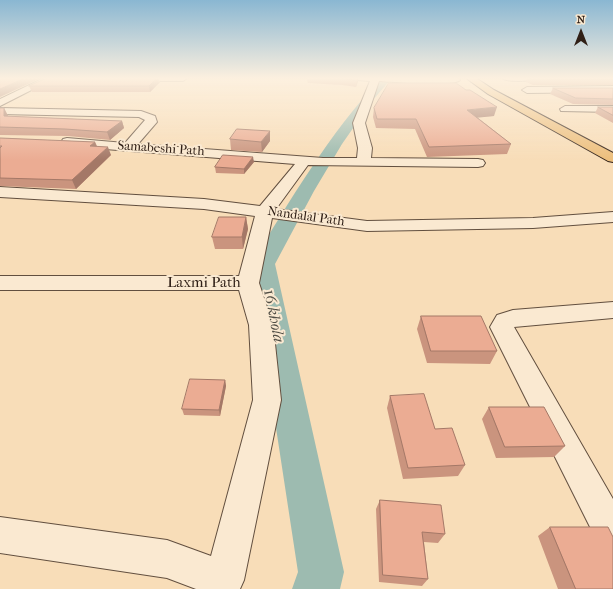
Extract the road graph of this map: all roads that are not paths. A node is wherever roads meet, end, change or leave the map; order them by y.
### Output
1 (365, 105) edge
2 (516, 105) edge
3 (535, 105) edge
4 (565, 109) dead end
5 (613, 109) edge
6 (0, 111) edge
7 (601, 139) dead end
8 (53, 142) edge
9 (128, 147) junction
10 (613, 158) edge
11 (305, 160) junction
12 (364, 161) junction
13 (478, 163) dead end
14 (0, 192) edge
15 (265, 211) junction
16 (613, 217) edge
17 (248, 283) junction
18 (0, 284) edge
19 (613, 310) edge
20 (613, 534) edge
21 (0, 535) edge
22 (227, 586) edge

1 - 12 street
2 - 10 highway
3 - 7 highway
4 - 5 street
6 - 9 street
8 - 9 street, Samabeshi Path
9 - 11 street, Samabeshi Path
11 - 12 street, Samabeshi Path
11 - 15 street
12 - 13 street, Samabeshi Path
14 - 15 street, Nandalal Path
15 - 16 street, Nandalal Path
15 - 17 street
17 - 18 street, Laxmi Path
17 - 22 street, Laxmi Path
19 - 20 street
21 - 22 street

